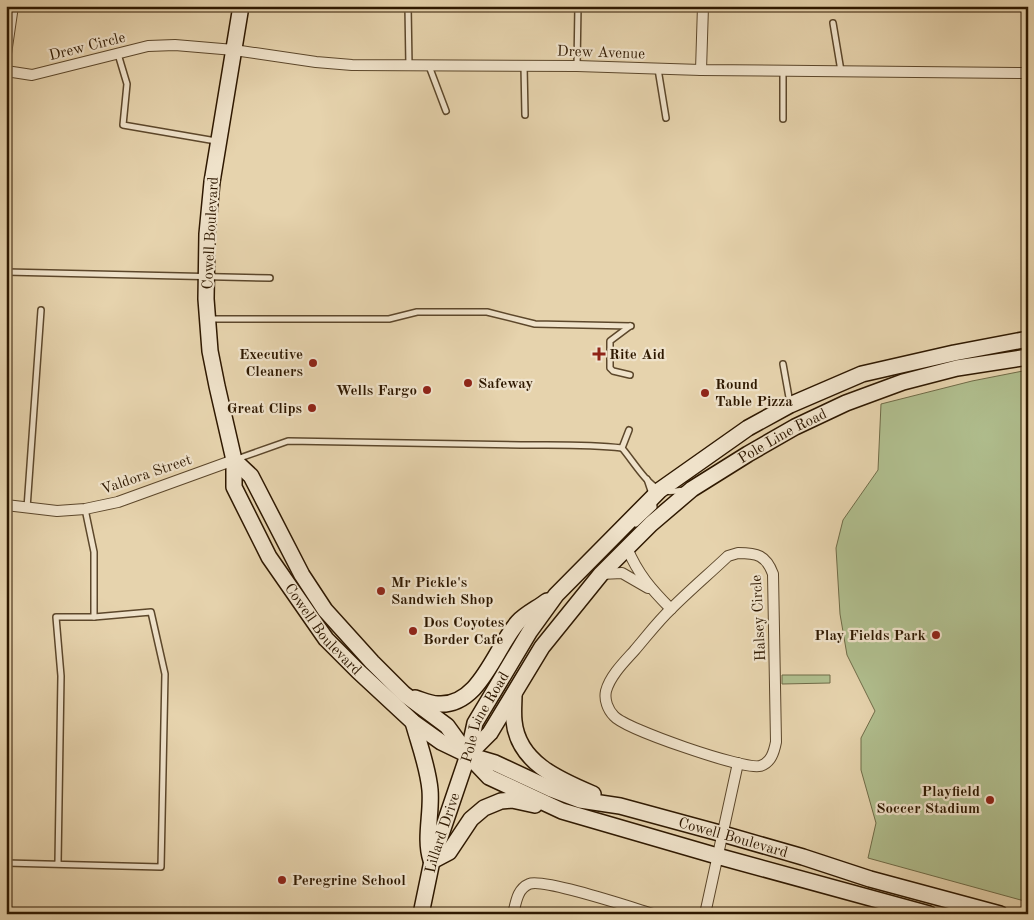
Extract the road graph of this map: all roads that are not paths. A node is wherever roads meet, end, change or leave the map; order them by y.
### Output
1 (13, 6) edge
2 (241, 6) edge
3 (408, 6) edge
4 (578, 6) edge
5 (703, 6) edge
6 (833, 23) dead end
7 (175, 45) joint
8 (234, 50) junction
9 (6, 54) edge
10 (118, 54) junction
11 (410, 66) junction
12 (429, 66) junction
13 (524, 66) junction
14 (577, 66) junction
15 (658, 69) junction
16 (701, 70) junction
17 (6, 71) edge
18 (783, 71) junction
19 (841, 71) junction
20 (1028, 73) edge
21 (446, 110) dead end
22 (525, 115) dead end
23 (666, 118) dead end
24 (783, 119) dead end
25 (218, 141) junction
26 (6, 272) edge
27 (206, 276) junction
28 (270, 278) dead end
29 (41, 310) dead end
30 (207, 319) junction
31 (1028, 339) edge
32 (1028, 357) edge
33 (783, 364) dead end
34 (630, 375) dead end
35 (790, 405) junction
36 (629, 430) dead end
37 (622, 448) junction
38 (234, 460) junction
39 (647, 479) junction
40 (692, 489) junction
41 (657, 493) junction
42 (6, 505) edge
43 (27, 508) junction
44 (85, 509) junction
45 (629, 532) dead end
46 (621, 546) junction
47 (610, 550) dead end
48 (607, 558) dead end
49 (601, 574) junction
50 (302, 575) junction
51 (287, 584) junction
52 (651, 590) junction
53 (556, 595) junction
54 (671, 609) junction
55 (94, 617) junction
56 (514, 693) junction
57 (404, 694) junction
58 (413, 722) junction
59 (468, 755) junction
60 (738, 762) junction
61 (620, 806) junction
62 (562, 811) junction
63 (723, 834) junction
64 (717, 856) junction
65 (432, 861) junction
66 (6, 863) edge
67 (58, 863) junction
68 (923, 893) junction
69 (922, 913) edge
70 (421, 914) edge
71 (513, 914) edge
72 (653, 914) edge
73 (705, 914) edge
74 (1000, 914) edge

1 - 9 street
2 - 8 main road, Cowell Boulevard
3 - 11 lane
4 - 14 lane
5 - 16 street
6 - 19 lane
7 - 8 street, Drew Avenue
7 - 10 street, Drew Circle
8 - 11 street, Drew Avenue
8 - 25 main road, Cowell Boulevard
10 - 17 street, Drew Circle
10 - 25 lane
11 - 12 street, Drew Avenue
12 - 13 street, Drew Avenue
12 - 21 lane
13 - 14 street, Drew Avenue
13 - 22 lane
14 - 15 street, Drew Avenue
15 - 16 street, Drew Avenue
15 - 23 lane
16 - 18 street, Drew Avenue
18 - 19 street, Drew Avenue
18 - 24 lane
19 - 20 street, Drew Avenue
25 - 27 main road, Cowell Boulevard
26 - 27 lane
27 - 28 lane
27 - 30 main road, Cowell Boulevard
29 - 43 lane
30 - 34 lane
30 - 38 main road, Cowell Boulevard
31 - 35 main road, Pole Line Road
32 - 40 main road, Pole Line Road
33 - 35 lane
35 - 41 main road, Pole Line Road
36 - 37 lane
37 - 38 lane
37 - 39 lane
38 - 44 street, Valdora Street
38 - 50 main road, Cowell Boulevard
38 - 51 main road, Cowell Boulevard
39 - 41 lane
39 - 41 lane
40 - 41 lane
40 - 46 main road, Pole Line Road
41 - 45 lane
41 - 53 main road, Pole Line Road
42 - 43 street, Valdora Street
43 - 44 street, Valdora Street
44 - 55 lane
46 - 47 lane
46 - 49 main road, Pole Line Road
46 - 52 street
48 - 49 lane
49 - 52 street
49 - 56 main road, Pole Line Road
50 - 51 lane
50 - 57 main road, Cowell Boulevard
51 - 58 main road, Cowell Boulevard
52 - 54 street
53 - 57 main road
53 - 59 main road, Pole Line Road
54 - 60 street, Halsey Circle
54 - 60 street, Halsey Circle
55 - 67 lane
55 - 67 lane
56 - 59 main road, Pole Line Road
56 - 61 main road
57 - 59 main road, Cowell Boulevard
58 - 59 main road, Cowell Boulevard
58 - 65 main road
59 - 61 main road, Cowell Boulevard
59 - 62 main road, Cowell Boulevard
59 - 65 main road, Lillard Drive
60 - 63 street
61 - 63 main road, Cowell Boulevard
62 - 64 main road, Cowell Boulevard
62 - 65 main road
63 - 64 street
63 - 68 main road, Cowell Boulevard
64 - 69 main road, Cowell Boulevard
64 - 73 street
65 - 70 main road, Lillard Drive
66 - 67 lane
68 - 69 street
68 - 74 main road, Cowell Boulevard
71 - 72 street

